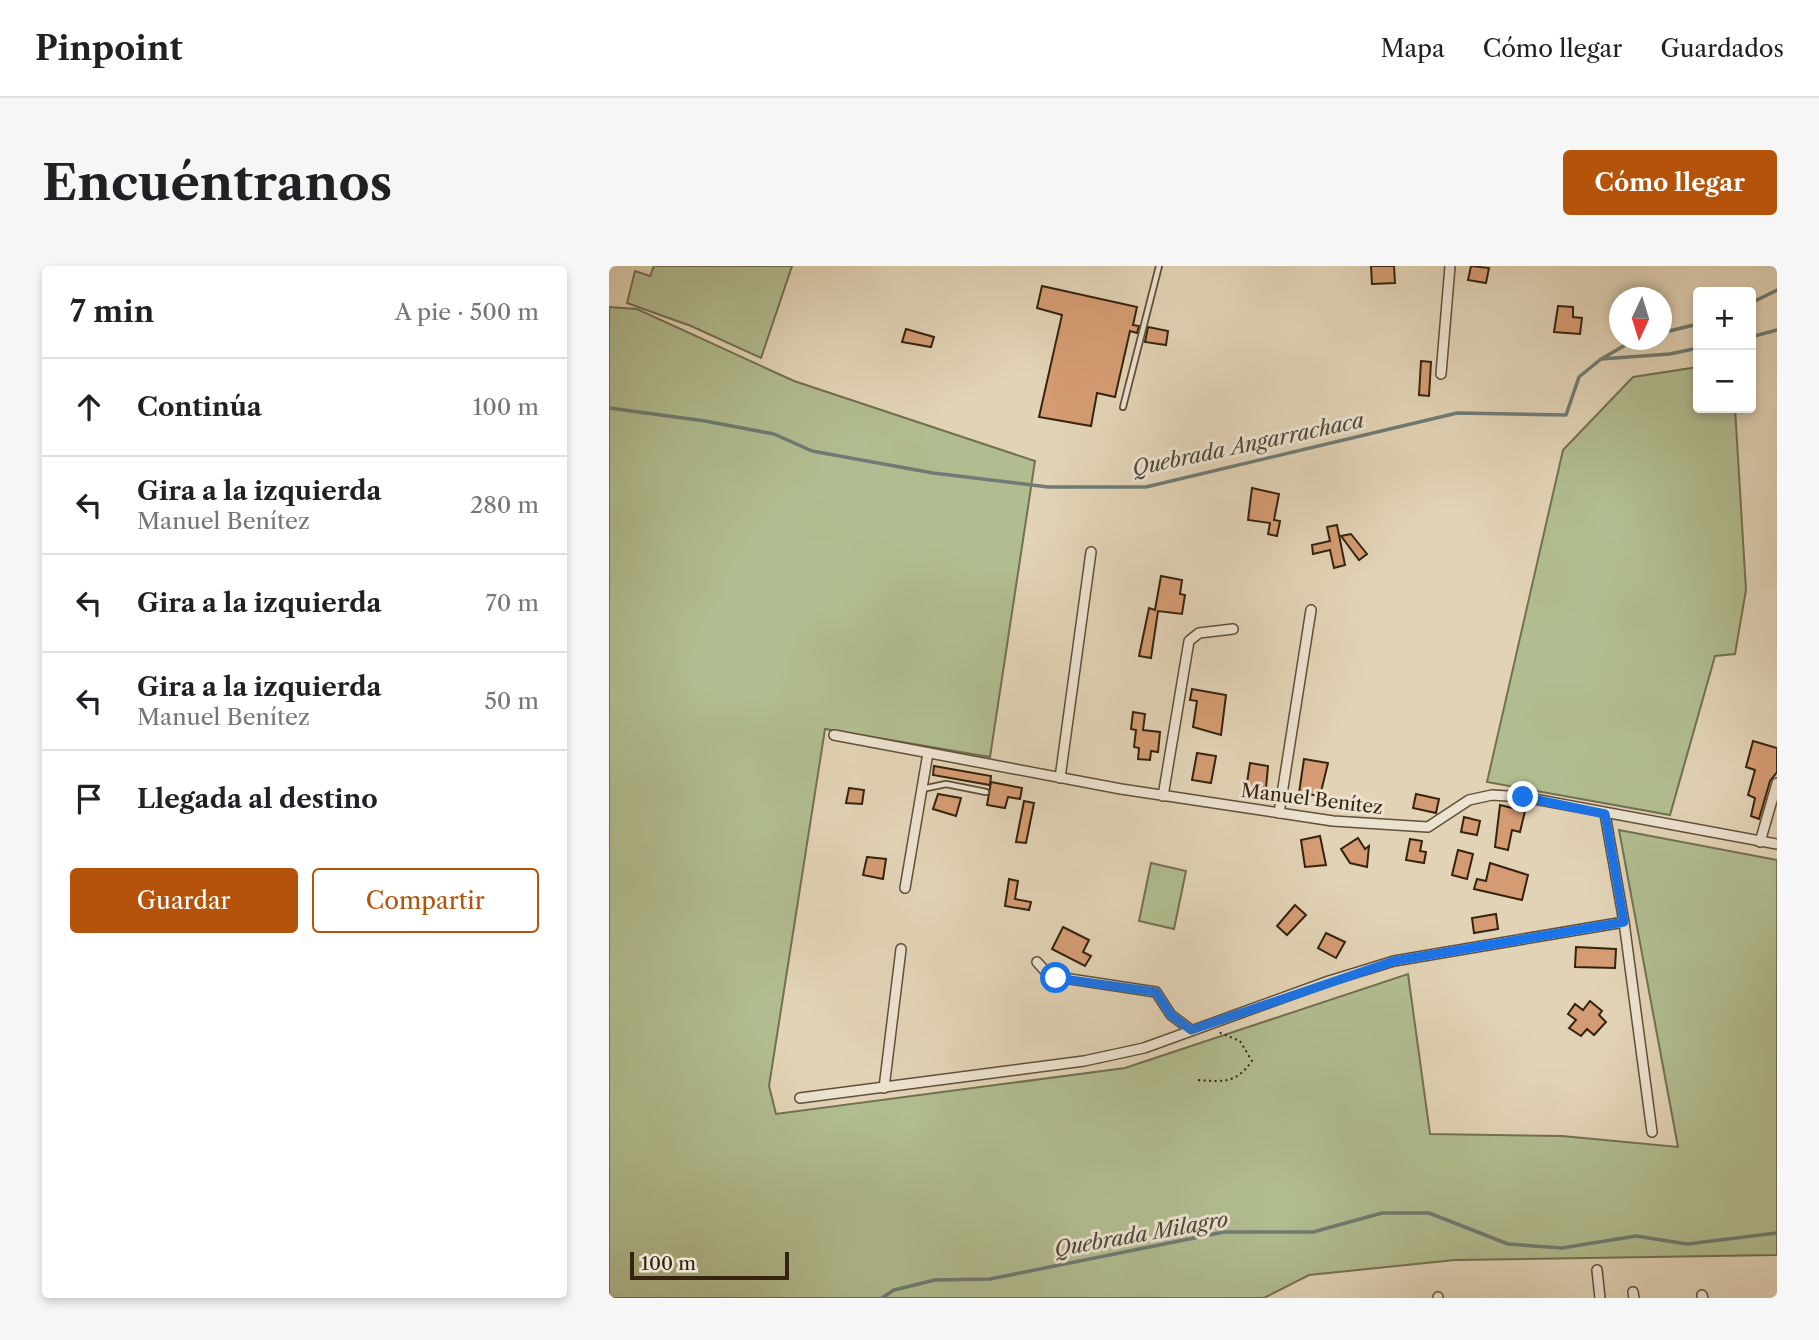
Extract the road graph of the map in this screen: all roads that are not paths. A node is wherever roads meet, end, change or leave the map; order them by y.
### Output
1 (1159, 266) edge
2 (1450, 266) edge
3 (1441, 374) dead end
4 (1123, 407) dead end
5 (1091, 552) dead end
6 (1311, 610) dead end
7 (1233, 629) dead end
8 (834, 735) dead end
9 (928, 753) junction
10 (1060, 778) junction
11 (1777, 783) edge
12 (921, 790) junction
13 (986, 792) dead end
14 (1163, 796) junction
15 (1279, 813) junction
16 (1605, 814) junction
17 (1760, 842) junction
18 (1777, 844) edge
19 (905, 888) dead end
20 (1624, 922) junction
21 (901, 949) dead end
22 (1037, 962) dead end
23 (1191, 1030) junction
24 (884, 1088) junction
25 (800, 1098) dead end
26 (1652, 1132) dead end
27 (1597, 1270) dead end
28 (1600, 1298) edge

1 - 4 lane
2 - 3 street
5 - 10 street
6 - 15 street
7 - 14 street
8 - 9 street, Manuel Benítez
9 - 10 street, Manuel Benítez
9 - 12 street
10 - 14 street, Manuel Benítez
11 - 17 street
12 - 13 lane
12 - 19 street
14 - 15 street, Manuel Benítez
15 - 16 street, Manuel Benítez
16 - 17 street, Manuel Benítez
16 - 20 street
17 - 18 street, Manuel Benítez
20 - 23 street
20 - 26 street
21 - 24 street
22 - 23 street
23 - 24 street
24 - 25 street
27 - 28 street

